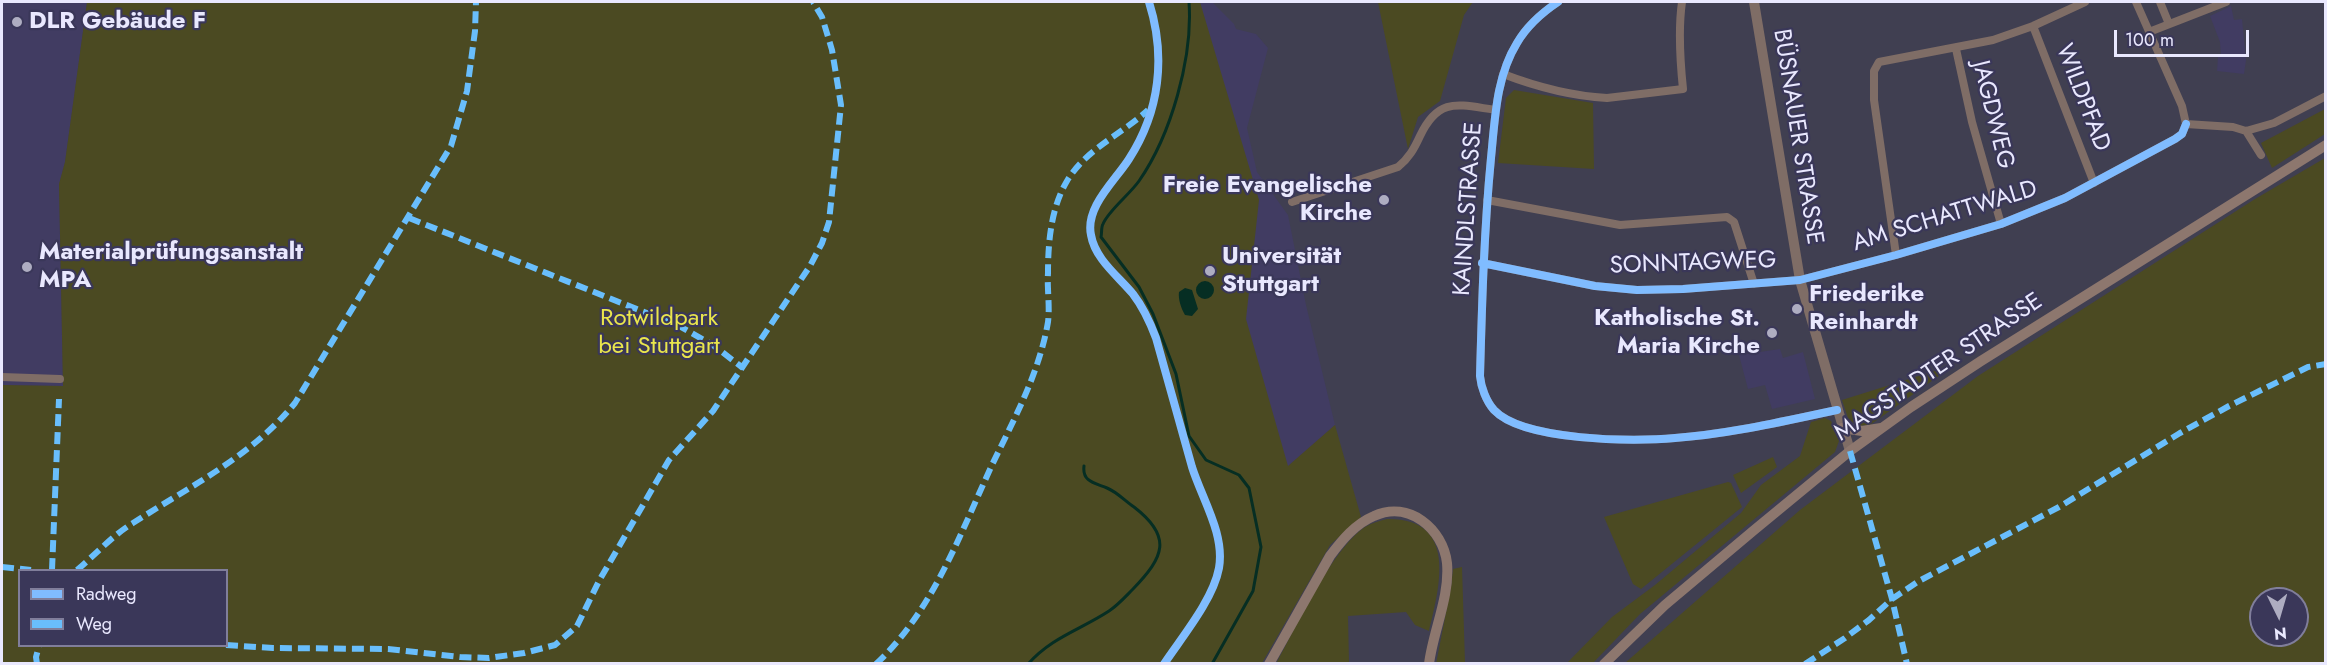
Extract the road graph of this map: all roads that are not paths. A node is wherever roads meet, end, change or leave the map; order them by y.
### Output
1 (1558, 2) edge
2 (1682, 2) edge
3 (1754, 2) edge
4 (2085, 2) edge
5 (2136, 2) edge
6 (2160, 2) edge
7 (2226, 2) edge
8 (2169, 24) junction
9 (2033, 26) junction
10 (2149, 32) junction
11 (1956, 49) junction
12 (1503, 74) junction
13 (2325, 96) edge
14 (1496, 110) junction
15 (2186, 124) junction
16 (2246, 131) junction
17 (2325, 145) edge
18 (2261, 155) dead end
19 (2094, 183) junction
20 (1487, 200) junction
21 (1293, 202) dead end
22 (2001, 224) junction
23 (1896, 255) junction
24 (1482, 263) junction
25 (1800, 280) junction
26 (1754, 284) junction
27 (2, 377) edge
28 (60, 379) dead end
29 (1837, 410) junction
30 (1884, 427) junction
31 (1842, 428) junction
32 (1850, 451) junction
33 (1269, 663) edge
34 (1429, 663) edge
35 (1604, 663) edge

1 - 12 street, KAINDLSTRASSE
2 - 12 street
3 - 25 street, BÜSNAUER STRASSE
4 - 9 street
5 - 10 street
6 - 8 street
7 - 8 street
8 - 10 street
9 - 11 street
9 - 19 street, WILDPFAD
10 - 15 street
11 - 22 street, JAGDWEG
11 - 23 street
12 - 14 street, KAINDLSTRASSE
13 - 16 street
14 - 20 street, KAINDLSTRASSE
14 - 21 street, KAINDLSTRASSE
15 - 16 street
15 - 19 street, AM SCHATTWALD
16 - 18 street
17 - 30 main road, MAGSTADTER STRASSE
19 - 22 street, AM SCHATTWALD
20 - 24 street, KAINDLSTRASSE
20 - 26 street
22 - 23 street, AM SCHATTWALD
23 - 25 street, AM SCHATTWALD
24 - 26 street, SONNTAGWEG
24 - 29 street, KAINDLSTRASSE
25 - 26 street, SONNTAGWEG
25 - 29 street, BÜSNAUER STRASSE
27 - 28 street
29 - 31 street, BÜSNAUER STRASSE
30 - 31 main road
30 - 32 main road, MAGSTADTER STRASSE
31 - 32 street, BÜSNAUER STRASSE
32 - 35 main road, MAGSTADTER STRASSE
33 - 34 main road

